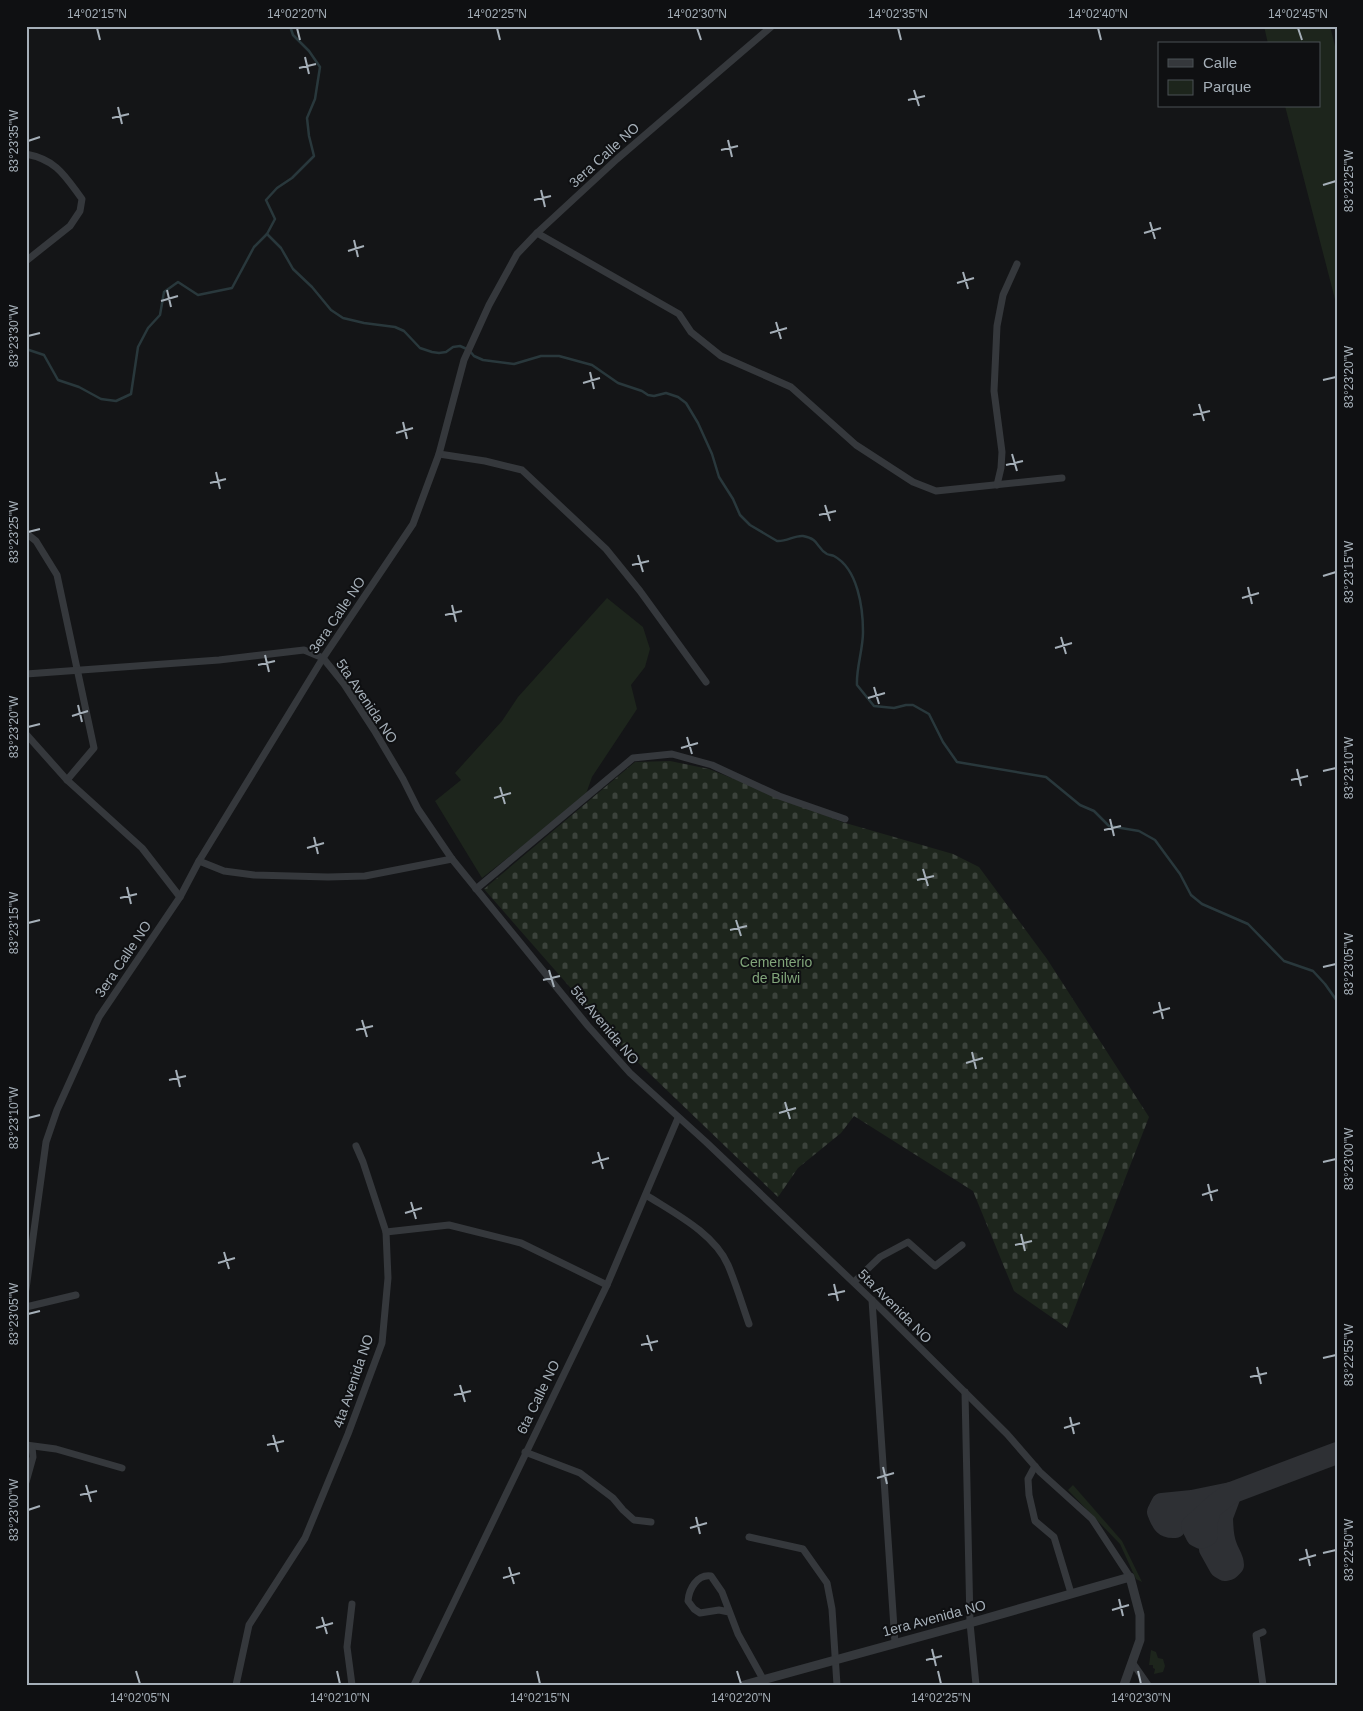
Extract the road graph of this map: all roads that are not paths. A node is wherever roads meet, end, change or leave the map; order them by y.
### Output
1 (772, 26) edge
2 (26, 154) edge
3 (537, 233) junction
4 (26, 261) edge
5 (1018, 264) dead end
6 (439, 454) junction
7 (1062, 478) dead end
8 (997, 485) junction
9 (26, 533) edge
10 (323, 658) junction
11 (78, 671) junction
12 (26, 674) edge
13 (706, 682) dead end
14 (26, 734) edge
15 (67, 780) junction
16 (845, 819) dead end
17 (452, 859) junction
18 (200, 860) junction
19 (476, 889) junction
20 (180, 897) junction
21 (678, 1118) junction
22 (356, 1146) dead end
23 (646, 1195) junction
24 (386, 1232) junction
25 (962, 1245) dead end
26 (854, 1282) junction
27 (607, 1285) junction
28 (26, 1289) edge
29 (76, 1295) dead end
30 (872, 1300) junction
31 (26, 1307) edge
32 (749, 1324) dead end
33 (965, 1392) junction
34 (29, 1446) edge
35 (526, 1452) junction
36 (1035, 1466) junction
37 (122, 1468) dead end
38 (26, 1482) edge
39 (651, 1522) dead end
40 (749, 1538) dead end
41 (1130, 1577) junction
42 (1071, 1593) junction
43 (352, 1604) dead end
44 (729, 1612) junction
45 (970, 1623) junction
46 (1263, 1632) dead end
47 (895, 1643) junction
48 (835, 1660) junction
49 (1132, 1662) junction
50 (763, 1679) junction
51 (236, 1685) edge
52 (352, 1685) edge
53 (414, 1685) edge
54 (744, 1685) edge
55 (837, 1685) edge
56 (976, 1685) edge
57 (1124, 1685) edge
58 (1148, 1685) edge
59 (1263, 1685) edge

1 - 3 street, 3era Calle NO
2 - 4 street
3 - 6 street, 3era Calle NO
3 - 8 street
5 - 8 street
6 - 10 street, 3era Calle NO
6 - 13 street
7 - 8 street
9 - 11 street
10 - 11 street, 5ta Avenida NO
10 - 17 street, 5ta Avenida NO
10 - 18 street, 3era Calle NO
11 - 12 street, 5ta Avenida NO
11 - 15 street
14 - 15 street
15 - 20 street
16 - 19 street
17 - 18 street
17 - 19 street, 5ta Avenida NO
18 - 20 street, 3era Calle NO
19 - 21 street, 5ta Avenida NO
20 - 28 street, 3era Calle NO
21 - 23 street, 6ta Calle NO
21 - 26 street, 5ta Avenida NO
22 - 24 street, 4ta Avenida NO
23 - 27 street, 6ta Calle NO
23 - 32 street
24 - 27 street
24 - 51 street, 4ta Avenida NO
25 - 26 street
26 - 30 street, 5ta Avenida NO
27 - 35 street, 6ta Calle NO
29 - 31 street
30 - 33 street, 5ta Avenida NO
30 - 47 street
33 - 36 street, 5ta Avenida NO
33 - 45 street
34 - 37 street
34 - 38 street
35 - 39 street
35 - 53 street, 6ta Calle NO
36 - 41 street, 5ta Avenida NO
36 - 42 street
40 - 48 street
41 - 42 street, 1era Avenida NO
41 - 49 street
42 - 45 street, 1era Avenida NO
43 - 52 street
44 - 44 street
44 - 50 street
45 - 47 street, 1era Avenida NO
45 - 56 street
46 - 59 street
47 - 48 street, 1era Avenida NO
48 - 50 street, 1era Avenida NO
48 - 55 street
49 - 57 street
49 - 58 street
50 - 54 street, 1era Avenida NO

